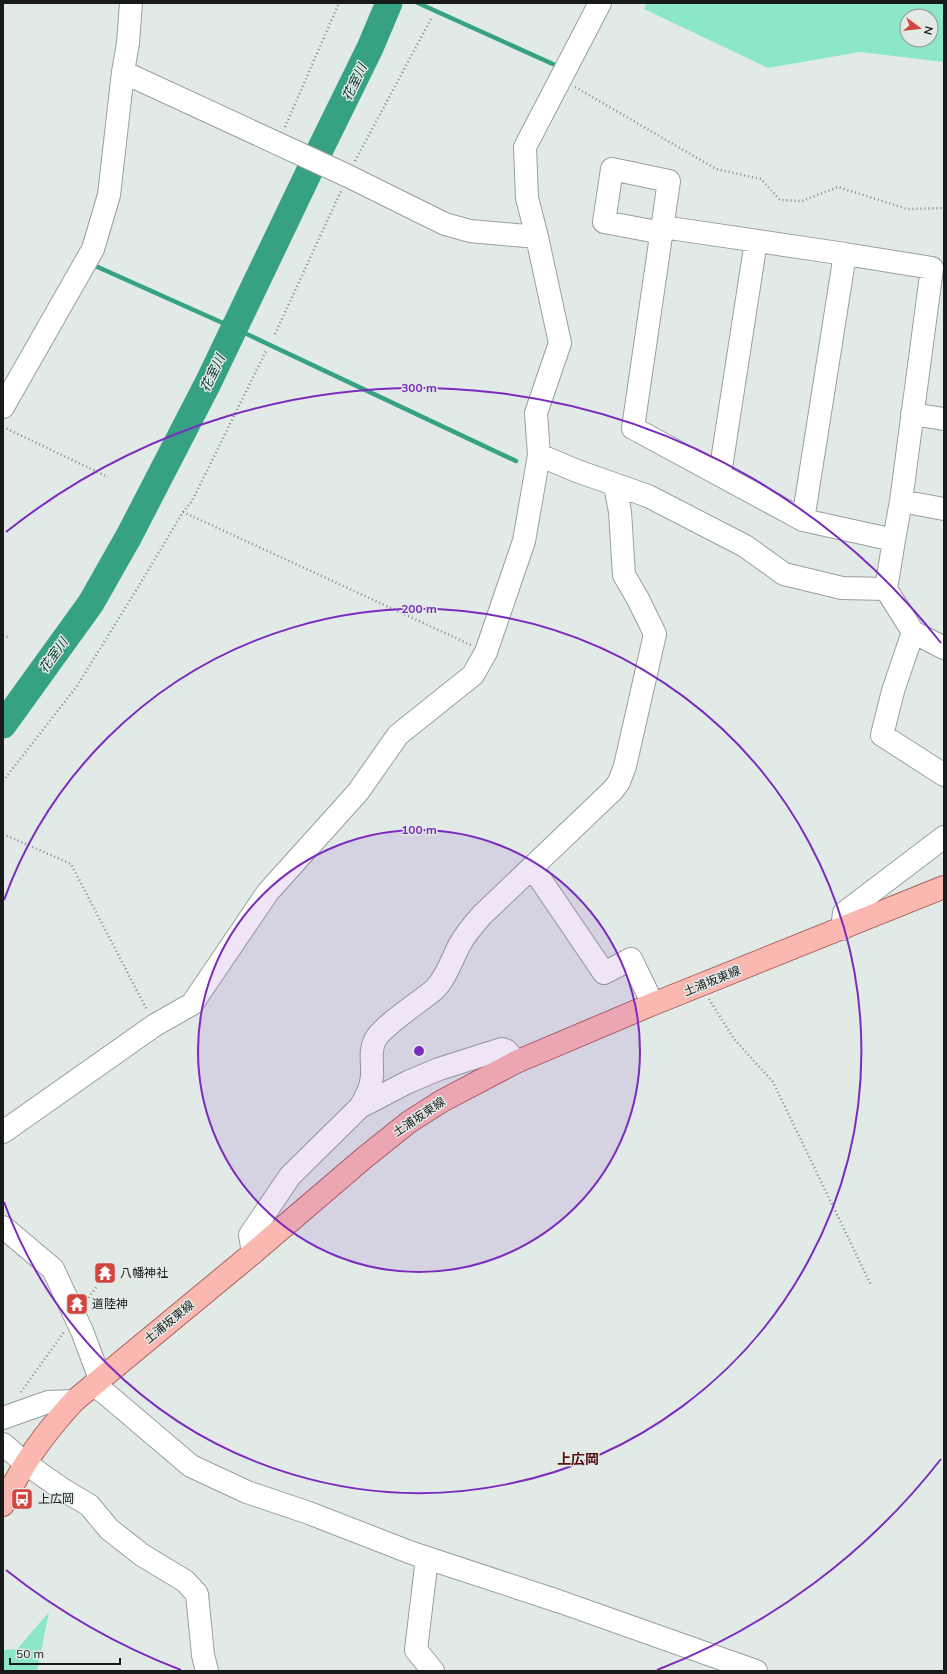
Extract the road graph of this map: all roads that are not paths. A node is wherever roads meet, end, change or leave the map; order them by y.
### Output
1 (131, 3) edge
2 (600, 3) edge
3 (123, 72) junction
4 (537, 237) junction
5 (756, 241) junction
6 (845, 254) junction
7 (3, 407) edge
8 (912, 414) junction
9 (944, 420) edge
10 (539, 455) junction
11 (720, 474) junction
12 (615, 484) junction
13 (901, 501) junction
14 (944, 508) edge
15 (803, 520) junction
16 (894, 540) junction
17 (886, 589) junction
18 (913, 632) junction
19 (944, 648) edge
20 (944, 775) edge
21 (944, 837) edge
22 (532, 867) junction
23 (944, 887) edge
24 (842, 929) junction
25 (653, 1004) junction
26 (516, 1062) junction
27 (360, 1107) junction
28 (3, 1132) edge
29 (3, 1227) edge
30 (253, 1253) junction
31 (96, 1382) junction
32 (74, 1401) junction
33 (3, 1418) edge
34 (3, 1444) edge
35 (25, 1463) junction
36 (3, 1505) edge
37 (427, 1558) junction
38 (207, 1671) edge
39 (433, 1671) edge
40 (756, 1671) edge

1 - 3 street
2 - 4 street
3 - 4 street
3 - 7 street
4 - 10 street
5 - 6 street
5 - 11 street
5 - 11 street
6 - 8 street
6 - 15 street
8 - 9 street
8 - 13 street
10 - 12 street
10 - 28 street
11 - 15 street
12 - 17 street
12 - 22 street
13 - 14 street
13 - 16 street
15 - 16 street
16 - 17 street
17 - 18 street
18 - 19 street
18 - 20 street
21 - 24 street
22 - 25 street
22 - 27 street
23 - 24 main road, 土浦坂東線
24 - 25 main road, 土浦坂東線
25 - 26 main road, 土浦坂東線
26 - 27 street
26 - 30 main road, 土浦坂東線
27 - 30 street
29 - 31 street
30 - 31 main road, 土浦坂東線
31 - 32 main road, 土浦坂東線
31 - 37 street
32 - 33 street
32 - 35 main road, 土浦坂東線
34 - 35 street
35 - 36 main road, 土浦坂東線
35 - 38 street
37 - 39 street
37 - 40 street

